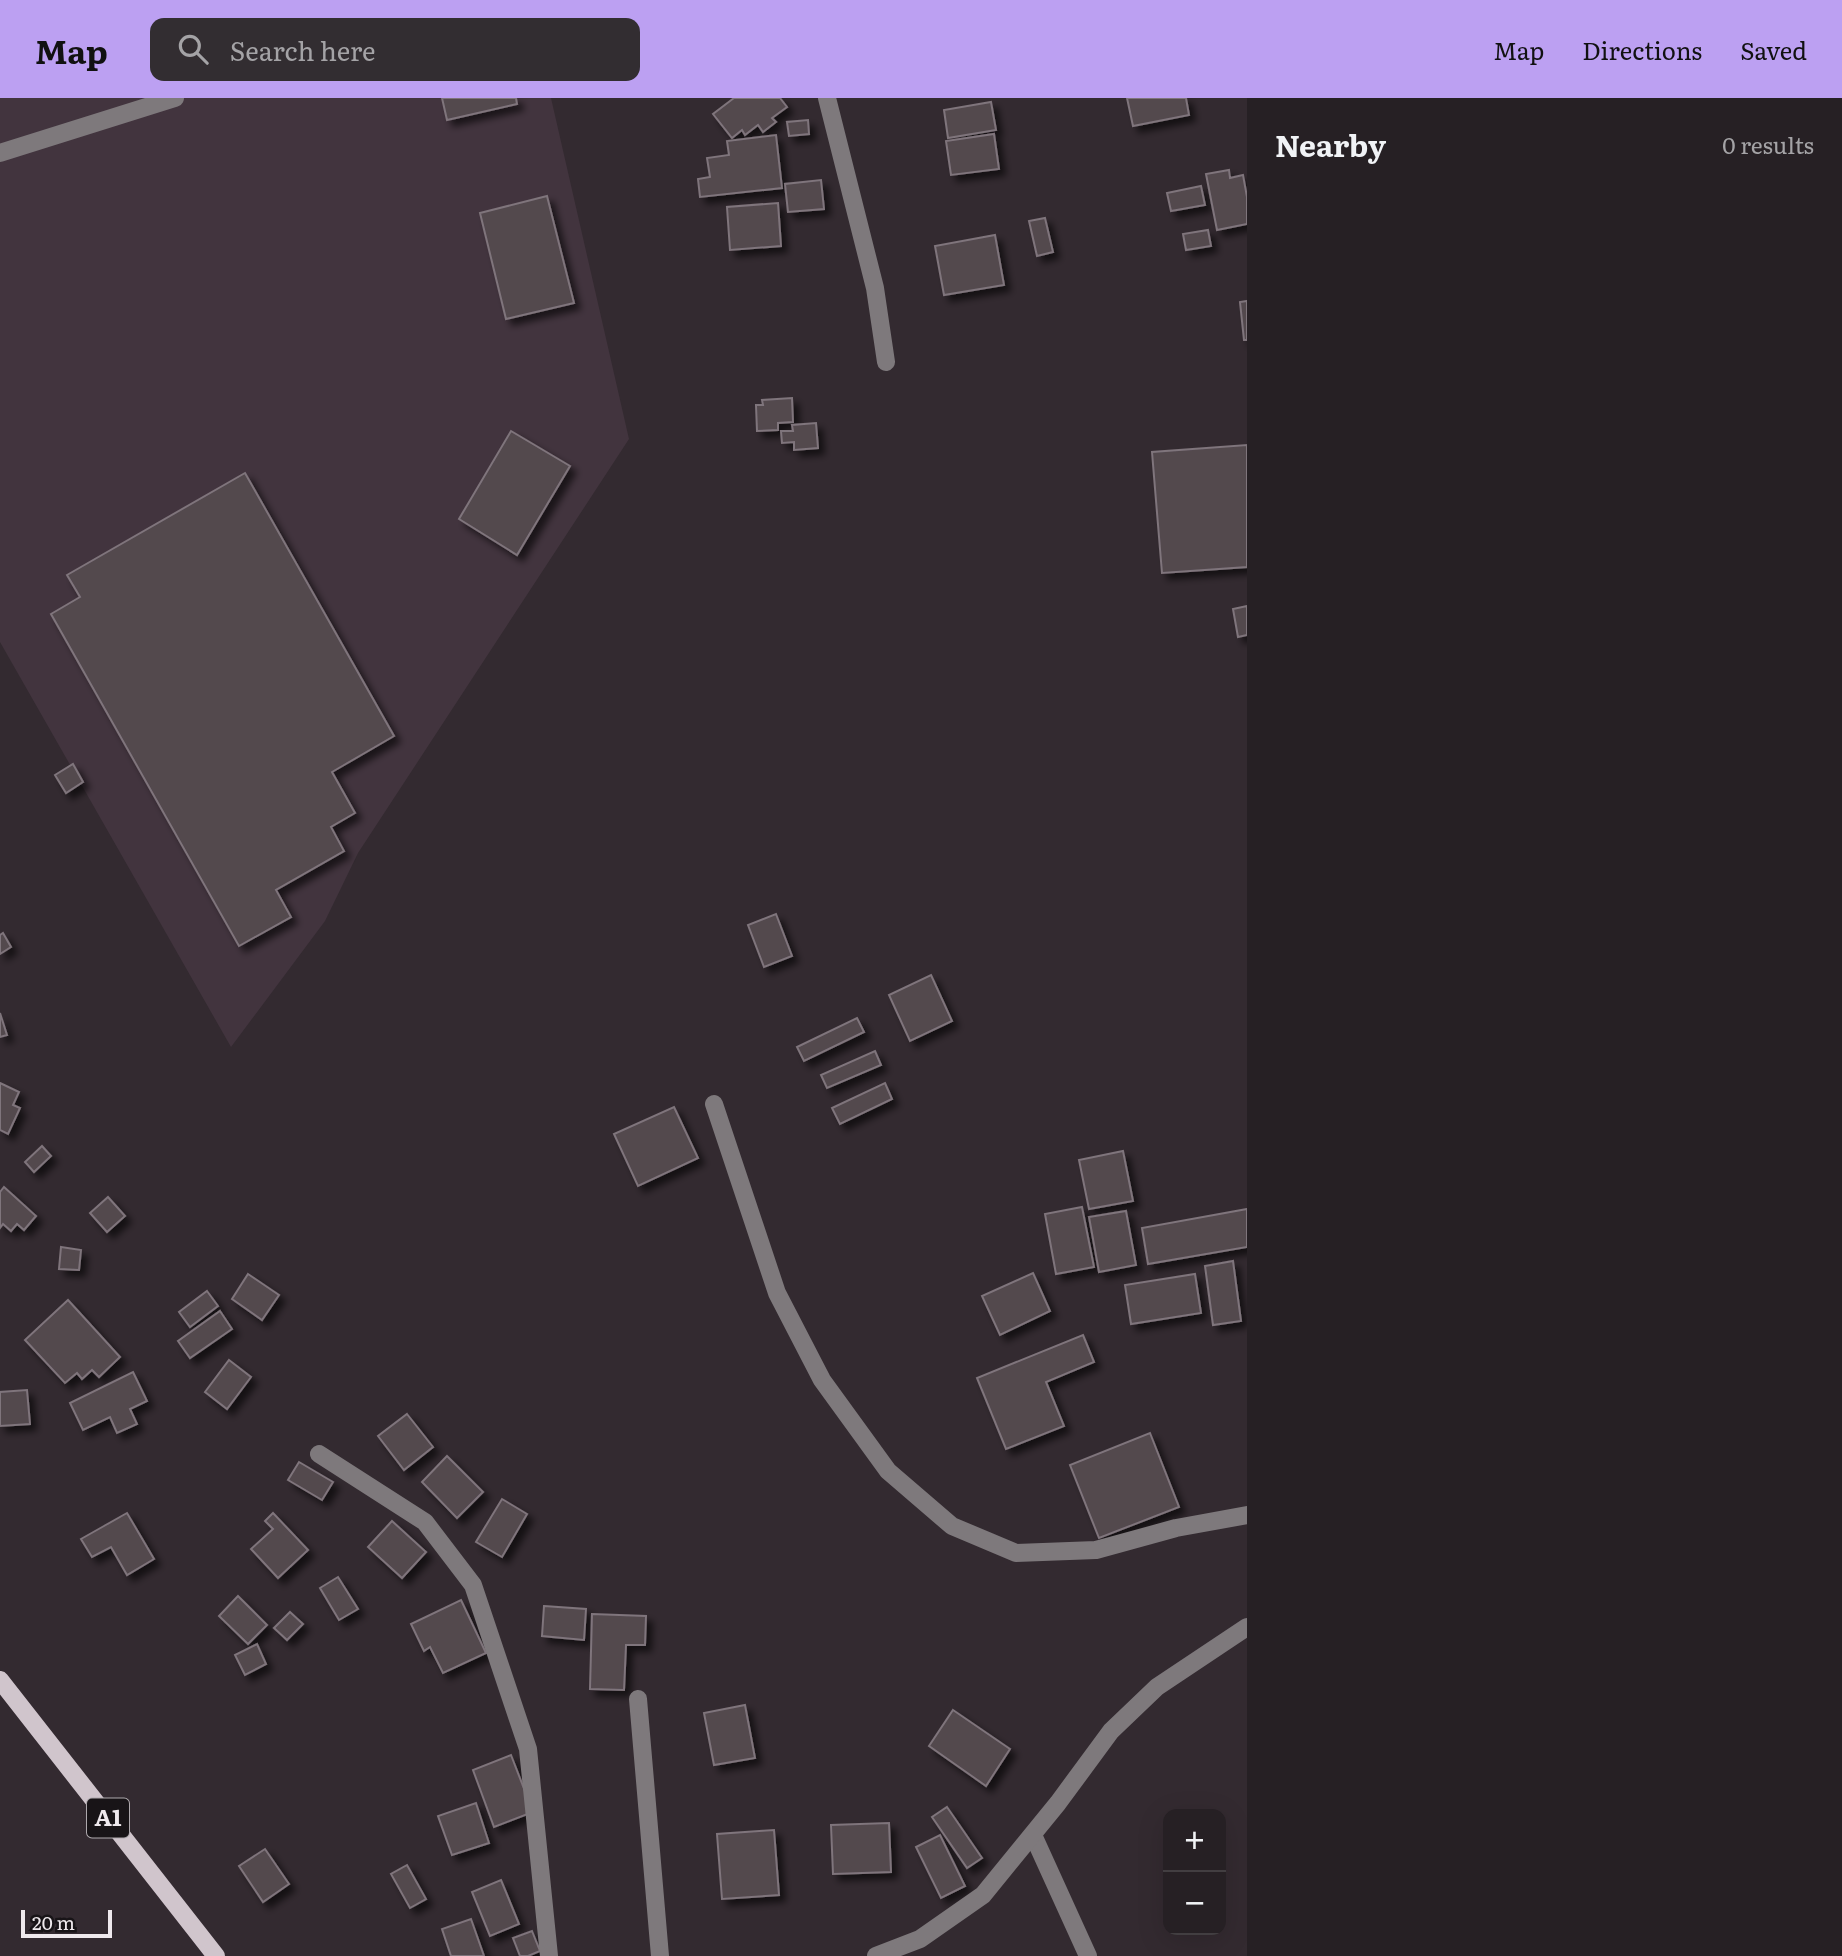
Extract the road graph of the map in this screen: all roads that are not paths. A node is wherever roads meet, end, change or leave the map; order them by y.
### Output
1 (175, 98) edge
2 (827, 98) edge
3 (0, 153) edge
4 (886, 362) dead end
5 (714, 1104) dead end
6 (318, 1454) dead end
7 (1247, 1515) edge
8 (1247, 1627) edge
9 (0, 1680) edge
10 (638, 1699) dead end
11 (1033, 1835) junction
12 (216, 1956) edge
13 (549, 1956) edge
14 (660, 1956) edge
15 (876, 1956) edge
16 (1088, 1956) edge

1 - 3 street
2 - 4 street
5 - 7 street
6 - 13 street
8 - 11 street
9 - 12 main road, A1
10 - 14 street
11 - 15 street
11 - 16 street

